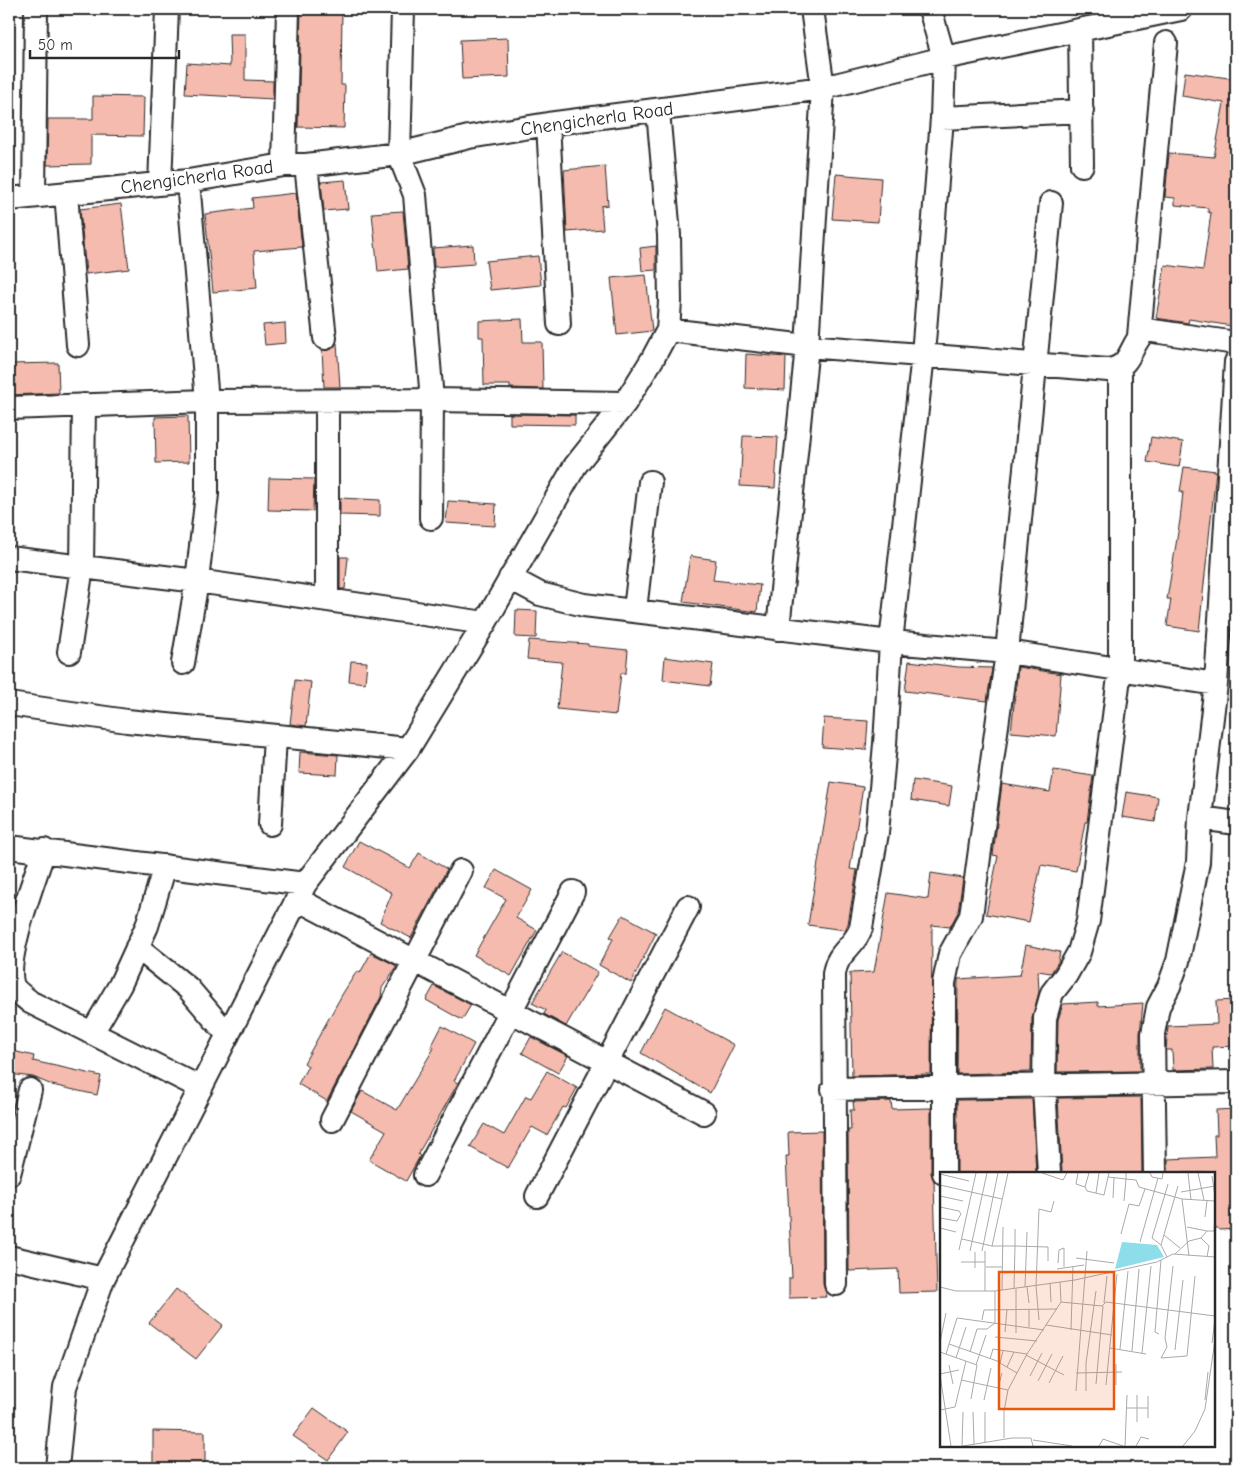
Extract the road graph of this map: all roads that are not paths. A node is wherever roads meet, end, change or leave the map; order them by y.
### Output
1 (36, 9) edge
2 (167, 9) edge
3 (288, 9) edge
4 (403, 9) edge
5 (812, 9) edge
6 (930, 9) edge
7 (1181, 9) edge
8 (1080, 30) junction
9 (1166, 43) dead end
10 (944, 58) junction
11 (823, 88) junction
12 (658, 111) junction
13 (1082, 111) junction
14 (942, 118) junction
15 (548, 124) junction
16 (399, 154) junction
17 (284, 165) junction
18 (306, 165) junction
19 (1082, 165) dead end
20 (188, 181) junction
21 (160, 184) junction
22 (66, 193) junction
23 (34, 196) junction
24 (9, 200) edge
25 (1050, 203) dead end
26 (559, 324) dead end
27 (668, 330) junction
28 (1139, 336) junction
29 (325, 338) dead end
30 (1236, 342) edge
31 (78, 345) dead end
32 (807, 346) junction
33 (923, 354) junction
34 (1236, 362) edge
35 (1036, 366) junction
36 (1120, 369) junction
37 (207, 400) junction
38 (327, 400) junction
39 (432, 400) junction
40 (625, 403) junction
41 (84, 405) junction
42 (9, 408) edge
43 (650, 482) dead end
44 (431, 518) dead end
45 (9, 558) edge
46 (82, 567) junction
47 (510, 578) junction
48 (197, 581) junction
49 (327, 599) junction
50 (634, 610) junction
51 (486, 623) junction
52 (778, 629) junction
53 (891, 642) junction
54 (69, 652) dead end
55 (1007, 652) junction
56 (183, 664) dead end
57 (1120, 669) junction
58 (1216, 684) junction
59 (9, 704) edge
60 (275, 737) junction
61 (408, 749) junction
62 (1200, 818) junction
63 (1236, 823) edge
64 (270, 824) dead end
65 (9, 846) edge
66 (44, 850) junction
67 (165, 866) junction
68 (462, 871) dead end
69 (301, 892) junction
70 (573, 892) dead end
71 (688, 907) dead end
72 (138, 947) junction
73 (415, 961) junction
74 (9, 972) edge
75 (510, 1010) junction
76 (92, 1032) junction
77 (228, 1034) junction
78 (607, 1062) junction
79 (1236, 1082) edge
80 (1152, 1083) junction
81 (1044, 1086) junction
82 (201, 1088) junction
83 (943, 1088) junction
84 (833, 1089) junction
85 (30, 1090) dead end
86 (704, 1113) dead end
87 (332, 1120) dead end
88 (944, 1172) edge
89 (1048, 1172) edge
90 (1155, 1172) edge
91 (9, 1174) edge
92 (425, 1175) dead end
93 (536, 1196) dead end
94 (9, 1257) edge
95 (104, 1279) junction
96 (836, 1284) dead end
97 (57, 1468) edge

1 - 23 street
2 - 21 street
3 - 17 street
4 - 16 street
5 - 11 street
6 - 10 street
7 - 8 street, Chengicherla Road
8 - 10 street, Chengicherla Road
8 - 13 street
9 - 28 street
10 - 11 street, Chengicherla Road
10 - 14 street
11 - 12 street, Chengicherla Road
11 - 32 street
12 - 15 street, Chengicherla Road
12 - 27 street
13 - 14 street
13 - 19 street
14 - 33 street
15 - 16 street, Chengicherla Road
15 - 26 street
16 - 18 street, Chengicherla Road
16 - 39 street
17 - 18 street, Chengicherla Road
17 - 20 street, Chengicherla Road
18 - 29 street
20 - 21 street, Chengicherla Road
20 - 37 street
21 - 22 street, Chengicherla Road
22 - 23 street, Chengicherla Road
22 - 31 street
23 - 24 street, Chengicherla Road
25 - 35 street
27 - 32 street
27 - 40 street
28 - 30 street
28 - 36 street
32 - 33 street
32 - 52 street
33 - 35 street
33 - 53 street
34 - 58 street
35 - 36 street
35 - 55 street
36 - 57 street
37 - 38 street
37 - 41 street
37 - 48 street
38 - 39 street
38 - 49 street
39 - 40 street
39 - 44 street
40 - 47 street
41 - 42 street
41 - 46 street
43 - 50 street
45 - 46 street
46 - 48 street
46 - 54 street
47 - 50 street
47 - 51 street
48 - 49 street
48 - 56 street
49 - 51 street
50 - 52 street
51 - 61 street
52 - 53 street
53 - 55 street
53 - 84 street
55 - 57 street
55 - 83 street
57 - 58 street
57 - 81 street
58 - 62 street
59 - 60 street
60 - 61 street
60 - 64 street
61 - 69 street
62 - 63 street
62 - 80 street
65 - 66 street
66 - 67 street
66 - 74 street
67 - 69 street
67 - 72 street
68 - 73 street
69 - 73 street
69 - 77 street
70 - 75 street
71 - 78 street
72 - 76 street
72 - 77 street
73 - 75 street
73 - 87 street
74 - 76 street
75 - 78 street
75 - 92 street
76 - 82 street
77 - 82 street
78 - 86 street
78 - 93 street
79 - 80 street
80 - 81 street
80 - 90 street
81 - 83 street
81 - 89 street
82 - 95 street
83 - 84 street
83 - 88 street
84 - 96 street
85 - 91 street
94 - 95 street
95 - 97 street

